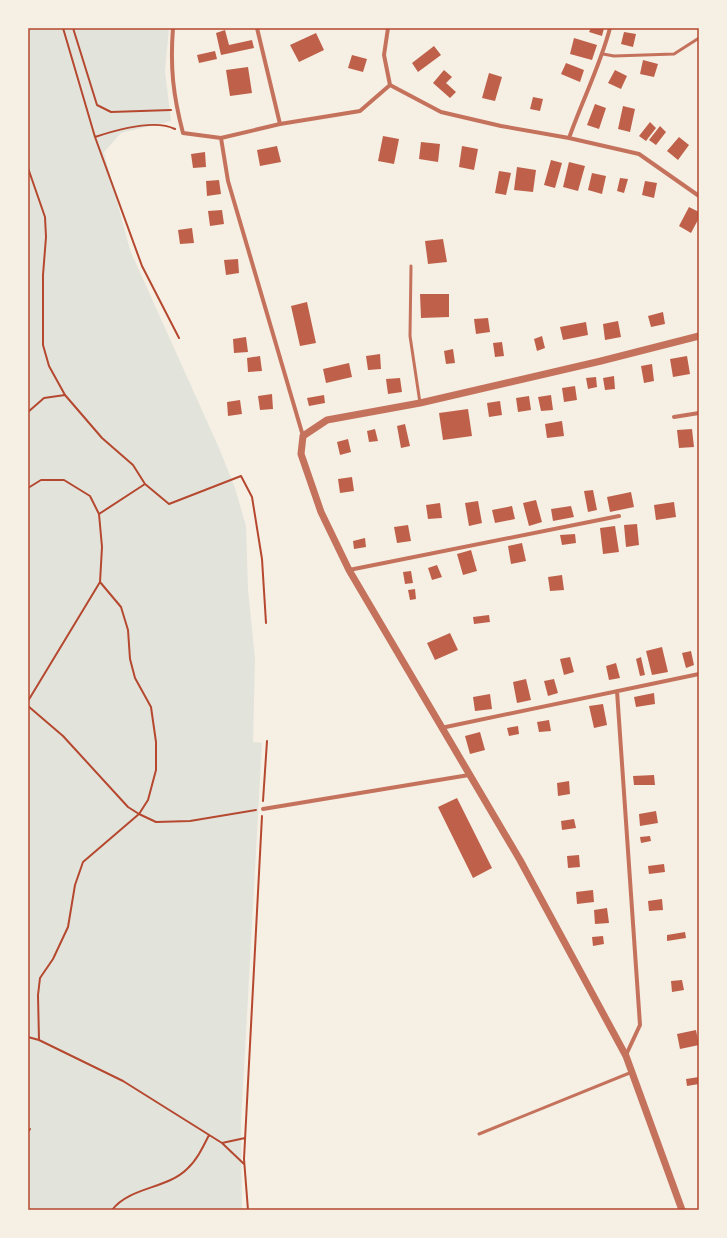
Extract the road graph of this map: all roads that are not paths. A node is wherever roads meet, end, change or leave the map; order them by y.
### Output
1 (173, 28) edge
2 (257, 28) edge
3 (388, 28) edge
4 (610, 28) edge
5 (699, 38) edge
6 (603, 54) junction
7 (390, 85) junction
8 (280, 124) junction
9 (221, 138) junction
10 (568, 138) junction
11 (699, 196) edge
12 (411, 266) dead end
13 (699, 336) edge
14 (420, 403) junction
15 (699, 413) edge
16 (674, 417) dead end
17 (303, 436) junction
18 (619, 516) dead end
19 (349, 570) junction
20 (699, 674) edge
21 (617, 691) junction
22 (440, 728) junction
23 (469, 775) junction
24 (263, 809) road end
25 (626, 1056) junction
26 (632, 1072) junction
27 (478, 1134) dead end
28 (682, 1210) edge

1 - 9 street
2 - 8 street
3 - 7 street
4 - 6 street
5 - 6 lane
6 - 10 street
7 - 8 street
7 - 10 street
8 - 9 street
9 - 17 street
10 - 11 street
12 - 14 lane
13 - 14 street
14 - 17 street
15 - 16 street
17 - 19 street
18 - 19 street
19 - 22 street
20 - 21 street
21 - 22 street
21 - 25 street
22 - 23 street
23 - 24 street
23 - 25 street
25 - 26 street
26 - 27 lane
26 - 28 street

